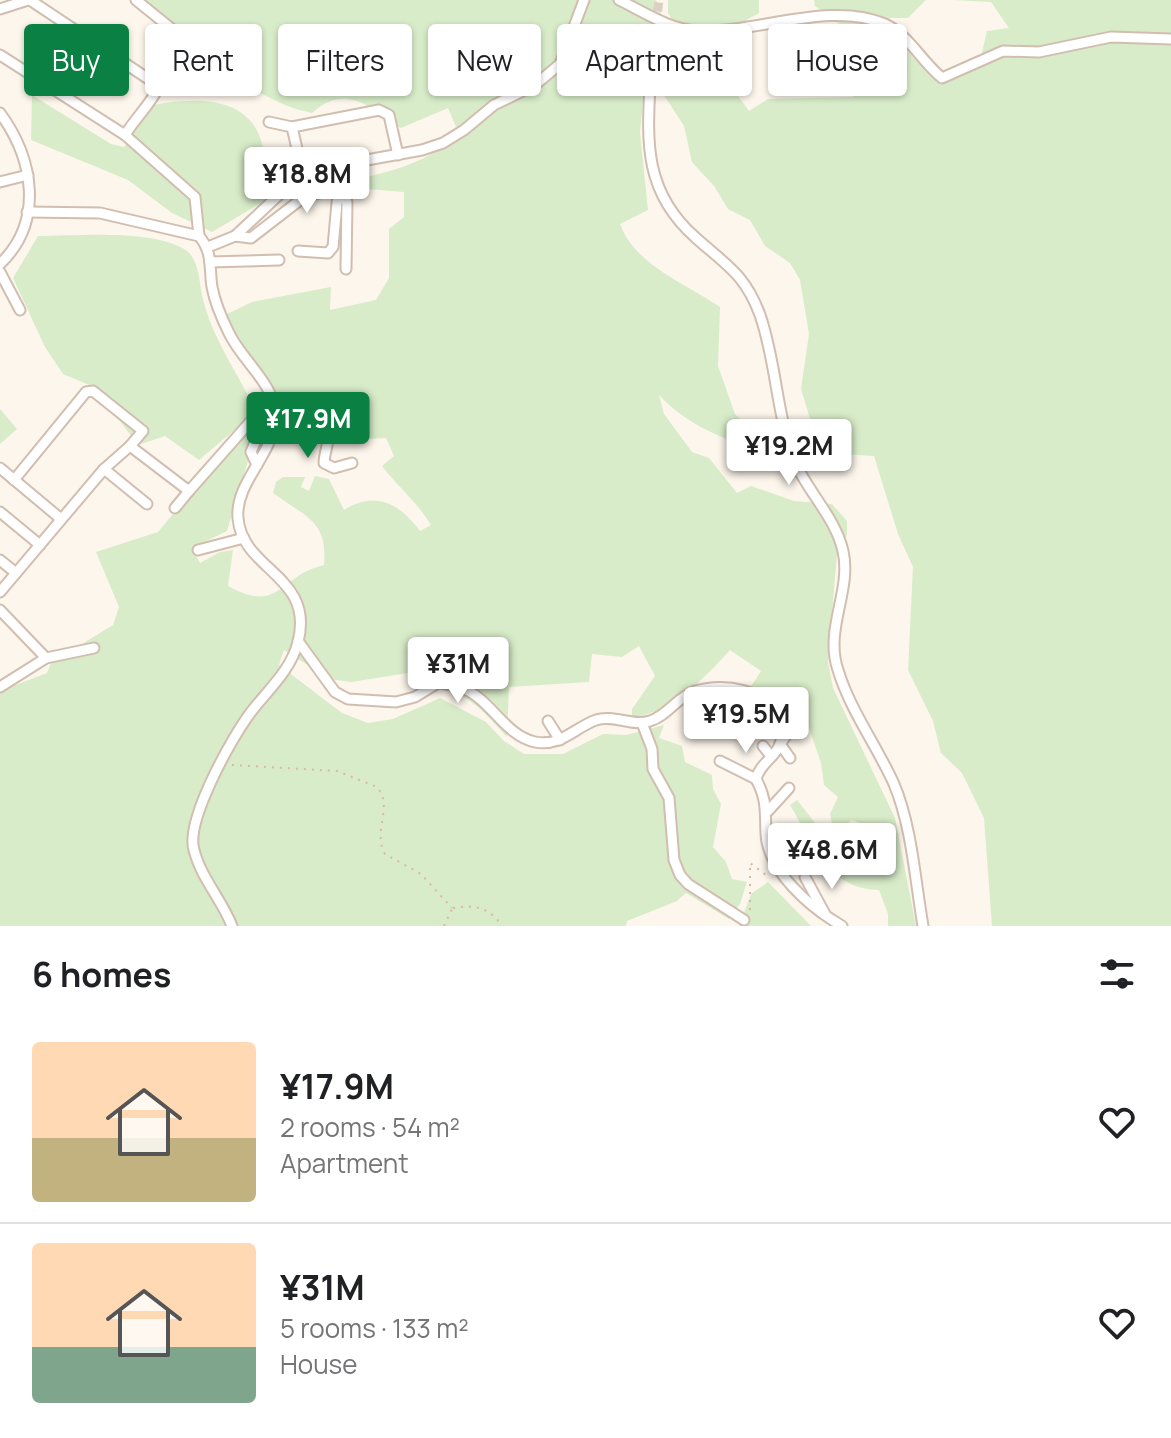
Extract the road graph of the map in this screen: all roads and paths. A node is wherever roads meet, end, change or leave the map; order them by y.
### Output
1 (29, 0) edge
2 (136, 0) edge
3 (584, 0) edge
4 (619, 0) edge
5 (0, 9) edge
6 (165, 24) edge
7 (1171, 39) edge
8 (0, 55) edge
9 (145, 77) edge
10 (155, 96) edge
11 (650, 96) edge
12 (0, 113) edge
13 (269, 122) dead end
14 (292, 127) junction
15 (125, 135) junction
16 (398, 155) junction
17 (28, 175) junction
18 (303, 175) junction
19 (0, 182) edge
20 (338, 192) junction
21 (27, 212) junction
22 (199, 236) junction
23 (235, 236) junction
24 (208, 247) junction
25 (298, 251) dead end
26 (279, 260) dead end
27 (210, 262) junction
28 (0, 264) edge
29 (346, 269) dead end
30 (0, 272) edge
31 (20, 310) dead end
32 (276, 408) junction
33 (130, 446) junction
34 (352, 463) dead end
35 (257, 465) junction
36 (0, 468) edge
37 (104, 469) junction
38 (14, 480) junction
39 (189, 491) junction
40 (147, 504) dead end
41 (175, 508) dead end
42 (0, 512) edge
43 (61, 519) junction
44 (244, 538) junction
45 (40, 545) junction
46 (198, 550) dead end
47 (0, 560) edge
48 (16, 573) junction
49 (0, 592) edge
50 (0, 610) edge
51 (298, 641) junction
52 (94, 648) dead end
53 (46, 658) junction
54 (0, 687) edge
55 (548, 721) dead end
56 (797, 721) dead end
57 (642, 723) junction
58 (560, 740) junction
59 (780, 744) junction
60 (763, 746) dead end
61 (771, 756) junction
62 (790, 758) dead end
63 (224, 761) junction
64 (720, 761) dead end
65 (756, 779) junction
66 (789, 788) dead end
67 (768, 811) junction
68 (805, 877) dead end
69 (787, 879) junction
70 (452, 908) junction
71 (826, 917) junction
72 (744, 920) joint
73 (232, 926) edge
74 (444, 926) edge
75 (502, 926) edge
76 (842, 926) edge
77 (923, 926) edge

1 - 5 street
1 - 9 street
2 - 6 street
3 - 16 street
4 - 7 street
8 - 15 street
10 - 15 street
11 - 77 street
12 - 17 street
13 - 14 street
14 - 16 street
14 - 18 street
15 - 22 street
16 - 18 street
17 - 19 street
17 - 21 street
18 - 23 street
20 - 23 street
20 - 25 street
20 - 29 street
21 - 22 street
21 - 28 street
22 - 24 street
23 - 24 street
24 - 27 street
26 - 27 street
27 - 32 street
30 - 31 street
32 - 34 street
32 - 35 street
33 - 37 street
33 - 38 street
33 - 39 street
35 - 39 street
35 - 44 street
36 - 38 street
37 - 40 street
37 - 43 street
38 - 43 street
39 - 41 street
42 - 45 street
43 - 45 street
44 - 46 street
44 - 51 street
45 - 48 street
47 - 48 street
48 - 49 street
50 - 53 street
51 - 58 street
51 - 63 street
52 - 53 street
53 - 54 street
55 - 58 street
56 - 59 street
57 - 58 street
57 - 59 street
57 - 72 street
59 - 61 street
59 - 62 street
60 - 61 street
61 - 65 street
63 - 70 path
63 - 73 street
64 - 65 street
65 - 67 street
66 - 67 street
67 - 69 street
68 - 71 street
69 - 71 street
69 - 72 path
70 - 74 path
70 - 75 path
71 - 76 street

